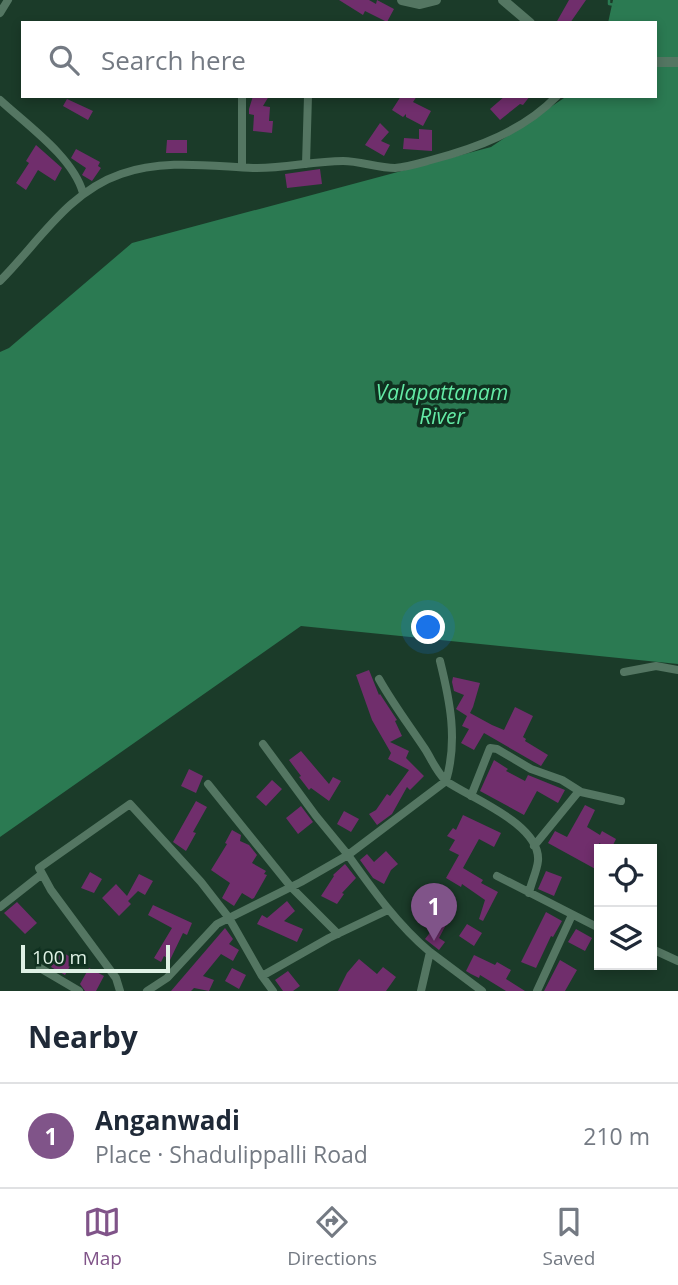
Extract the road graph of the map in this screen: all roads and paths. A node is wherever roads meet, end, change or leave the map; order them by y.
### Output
1 (8, 0) edge
2 (402, 0) edge
3 (436, 0) edge
4 (503, 0) edge
5 (0, 13) edge
6 (528, 21) edge
7 (657, 62) edge
8 (678, 62) edge
9 (242, 98) edge
10 (308, 98) edge
11 (555, 98) edge
12 (0, 100) edge
13 (306, 164) junction
14 (242, 167) junction
15 (83, 193) junction
16 (0, 281) edge
17 (440, 660) dead end
18 (678, 670) edge
19 (624, 672) dead end
20 (379, 679) dead end
21 (262, 744) dead end
22 (446, 781) junction
23 (208, 784) dead end
24 (579, 791) junction
25 (471, 796) junction
26 (621, 801) dead end
27 (534, 846) junction
28 (348, 855) junction
29 (42, 874) junction
30 (498, 876) dead end
31 (290, 887) junction
32 (529, 893) junction
33 (0, 907) edge
34 (388, 910) junction
35 (572, 915) junction
36 (229, 918) junction
37 (594, 926) edge
38 (338, 934) junction
39 (657, 951) edge
40 (430, 952) junction
41 (678, 961) edge
42 (40, 968) dead end
43 (262, 976) junction
44 (79, 991) edge
45 (120, 991) edge
46 (147, 991) edge
47 (273, 991) edge
48 (421, 991) edge
49 (482, 991) edge
50 (537, 991) edge

1 - 5 street
2 - 3 main road
4 - 6 main road
7 - 8 main road
9 - 14 street
10 - 13 street
11 - 13 street
12 - 15 street
13 - 14 street
14 - 15 street
15 - 16 street
17 - 22 street
18 - 19 street
20 - 22 street
21 - 28 street
22 - 25 street
22 - 28 street
23 - 31 street
24 - 25 street
24 - 26 street
24 - 27 street
25 - 27 street
27 - 32 street
28 - 31 street
28 - 34 street
29 - 33 street
29 - 36 street
29 - 45 street
30 - 32 street
31 - 36 street
31 - 38 street
32 - 35 street
34 - 38 street
34 - 40 street
35 - 37 street
35 - 50 street
36 - 43 street
36 - 46 street
38 - 43 street
39 - 41 street
40 - 48 street
40 - 49 street
42 - 44 street
43 - 47 street

